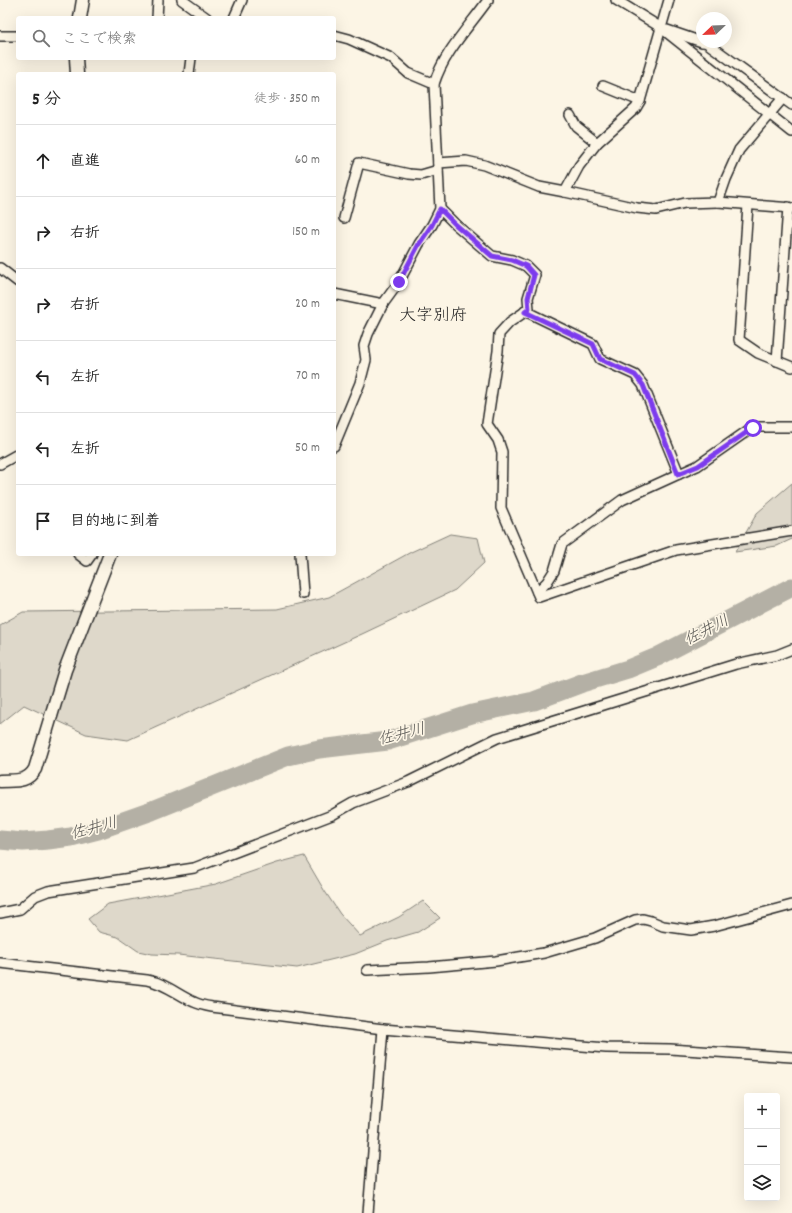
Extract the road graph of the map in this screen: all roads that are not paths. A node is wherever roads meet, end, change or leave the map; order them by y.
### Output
1 (83, 0) edge
2 (158, 0) edge
3 (182, 0) edge
4 (242, 0) edge
5 (488, 0) edge
6 (616, 0) edge
7 (669, 0) edge
8 (196, 14) edge
9 (80, 16) edge
10 (157, 16) edge
11 (235, 16) edge
12 (660, 28) junction
13 (0, 36) edge
14 (16, 36) edge
15 (336, 36) edge
16 (696, 40) edge
17 (715, 48) edge
18 (76, 60) edge
19 (191, 60) edge
20 (77, 72) edge
21 (189, 72) edge
22 (434, 84) junction
23 (603, 86) dead end
24 (783, 98) junction
25 (640, 102) junction
26 (792, 105) edge
27 (770, 114) junction
28 (570, 115) dead end
29 (792, 132) edge
30 (597, 143) junction
31 (438, 166) junction
32 (564, 192) junction
33 (718, 202) junction
34 (748, 205) junction
35 (790, 208) edge
36 (440, 209) junction
37 (344, 218) dead end
38 (0, 268) edge
39 (16, 279) edge
40 (336, 294) edge
41 (383, 304) junction
42 (525, 312) junction
43 (777, 361) junction
44 (792, 367) edge
45 (792, 427) edge
46 (336, 441) edge
47 (16, 456) edge
48 (0, 464) edge
49 (678, 474) junction
50 (792, 531) edge
51 (81, 556) edge
52 (91, 556) edge
53 (109, 556) edge
54 (300, 556) edge
55 (537, 592) junction
56 (303, 594) dead end
57 (792, 649) edge
58 (0, 781) edge
59 (792, 905) edge
60 (0, 913) edge
61 (0, 962) edge
62 (367, 970) dead end
63 (383, 1029) junction
64 (792, 1057) edge
65 (368, 1213) edge

1 - 9 street
2 - 10 street
3 - 8 street
4 - 11 street
5 - 22 street
6 - 12 street
7 - 12 street
12 - 16 street
12 - 25 street
12 - 27 street
13 - 14 street
15 - 22 street
17 - 24 street
18 - 20 street
19 - 21 street
22 - 31 street
23 - 25 street
24 - 26 street
24 - 27 street
25 - 30 street
27 - 29 street
27 - 33 street
28 - 30 street
30 - 32 street
31 - 32 street
31 - 36 street
31 - 37 street
32 - 33 street
33 - 34 street
34 - 35 street
34 - 43 street
35 - 43 street
36 - 41 street
36 - 42 street
38 - 39 street
40 - 41 street
41 - 46 street
42 - 49 street
42 - 55 street
43 - 44 street
45 - 49 street
47 - 48 street
49 - 55 street
50 - 55 street
51 - 52 street
53 - 58 street
54 - 56 street
57 - 60 street
59 - 62 street
61 - 63 street
63 - 64 street
63 - 65 street

